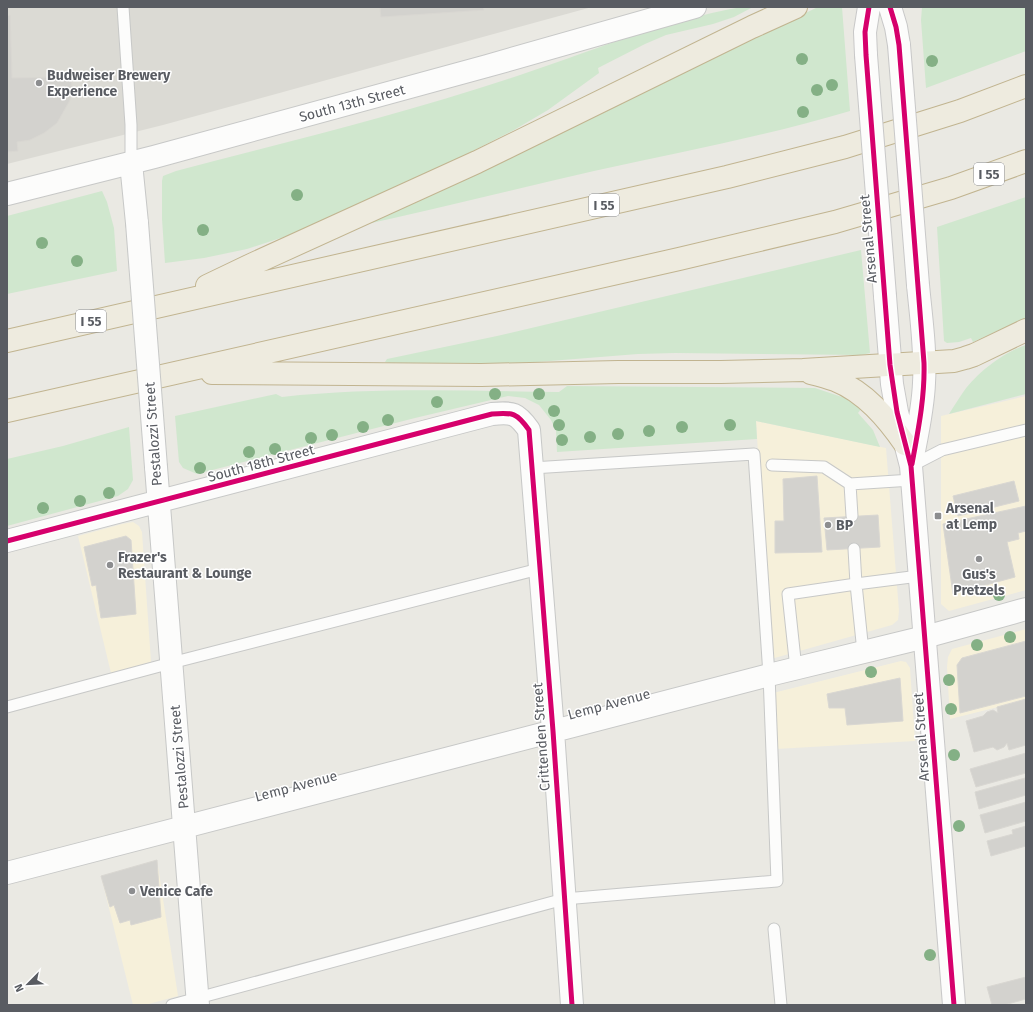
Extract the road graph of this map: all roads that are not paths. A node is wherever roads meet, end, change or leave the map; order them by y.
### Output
1 (123, 7) edge
2 (695, 7) edge
3 (796, 7) edge
4 (869, 7) edge
5 (890, 7) edge
6 (1026, 86) edge
7 (1026, 161) edge
8 (131, 163) junction
9 (7, 194) edge
10 (176, 302) junction
11 (1026, 330) edge
12 (7, 341) edge
13 (924, 363) junction
14 (890, 364) junction
15 (803, 370) junction
16 (175, 373) junction
17 (7, 411) edge
18 (520, 418) joint
19 (1026, 430) edge
20 (905, 444) junction
21 (772, 465) dead end
22 (532, 468) junction
23 (912, 473) junction
24 (850, 484) junction
25 (158, 502) junction
26 (852, 516) dead end
27 (7, 541) edge
28 (854, 549) dead end
29 (539, 569) junction
30 (919, 576) junction
31 (856, 584) junction
32 (1026, 609) edge
33 (925, 637) junction
34 (863, 652) junction
35 (171, 663) junction
36 (796, 669) junction
37 (769, 675) junction
38 (7, 707) edge
39 (553, 732) junction
40 (185, 827) junction
41 (7, 874) edge
42 (564, 899) junction
43 (774, 929) dead end
44 (198, 1002) edge
45 (172, 1005) edge
46 (572, 1005) edge
47 (781, 1005) edge
48 (954, 1005) edge

1 - 8 lane, Pestalozzi Street
2 - 8 street, South 13th Street
3 - 10 highway
4 - 14 street, Arsenal Street, bridge
5 - 13 street, Arsenal Street, bridge
6 - 10 highway, I 55
7 - 16 highway, I 55
8 - 9 street, South 13th Street
8 - 25 street, Pestalozzi Street, bridge
10 - 12 highway, I 55
11 - 13 highway
13 - 14 highway
13 - 23 street, Arsenal Street
14 - 15 highway
14 - 20 street, Arsenal Street
15 - 16 highway
15 - 20 highway
16 - 17 highway, I 55
18 - 22 street, Crittenden Street
18 - 25 street, South 18th Street
19 - 23 lane
20 - 23 street, Arsenal Street
21 - 24 lane
22 - 29 street, Crittenden Street
22 - 37 lane
23 - 24 lane
23 - 30 street, Arsenal Street
24 - 26 lane
25 - 27 street, South 18th Street
25 - 35 street, Pestalozzi Street
28 - 31 lane
29 - 35 lane
29 - 39 street, Crittenden Street
30 - 31 lane
30 - 33 street, Arsenal Street
31 - 34 lane
31 - 36 lane
32 - 33 street, Lemp Avenue
33 - 34 street, Lemp Avenue
33 - 48 street, Arsenal Street
34 - 36 street, Lemp Avenue
35 - 38 lane
35 - 40 street, Pestalozzi Street
36 - 37 street, Lemp Avenue
37 - 39 street, Lemp Avenue
37 - 42 lane
39 - 40 street, Lemp Avenue
39 - 42 street, Crittenden Street
40 - 41 street, Lemp Avenue
40 - 44 street, Pestalozzi Street
42 - 44 lane
42 - 46 street, Crittenden Street
43 - 47 lane
44 - 45 lane

